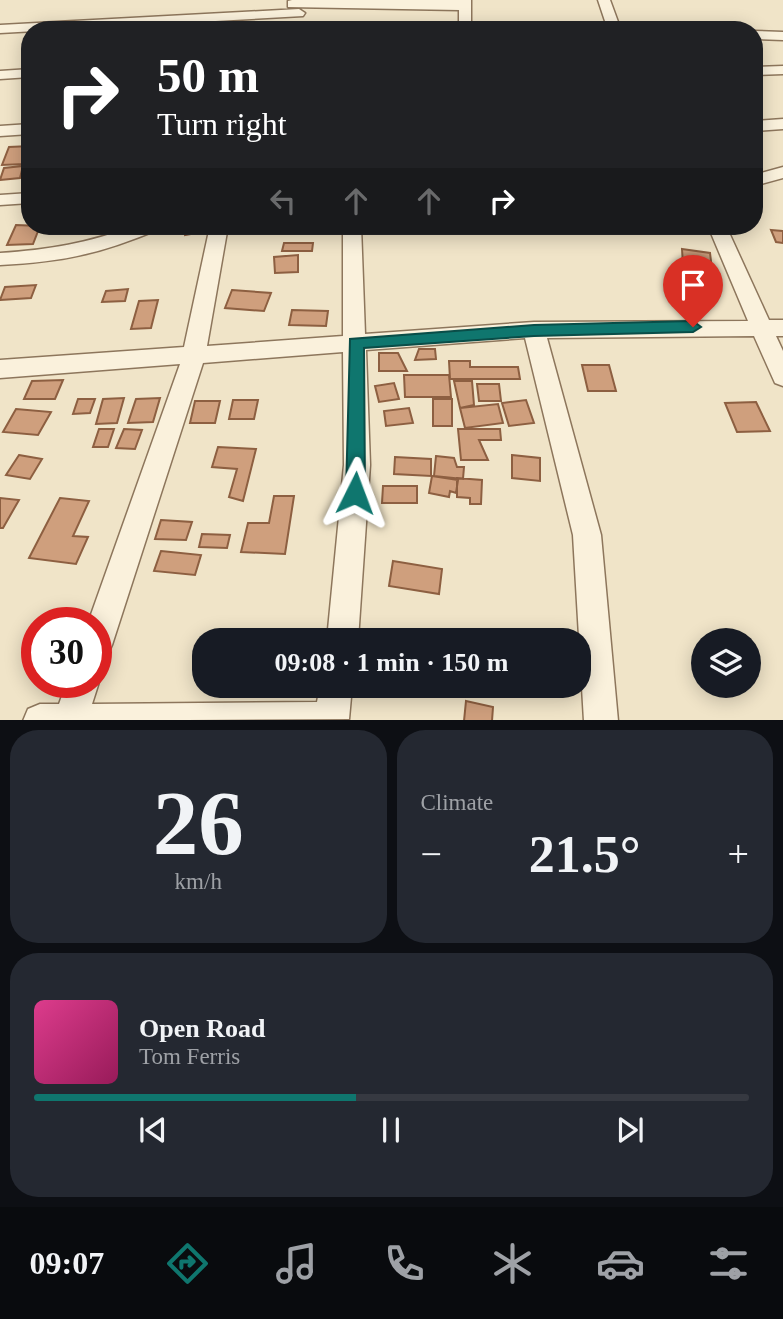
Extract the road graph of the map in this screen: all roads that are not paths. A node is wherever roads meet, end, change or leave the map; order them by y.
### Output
1 (604, 0) edge
2 (465, 3) edge
3 (296, 10) edge
4 (125, 21) edge
5 (465, 21) edge
6 (612, 21) edge
7 (21, 28) edge
8 (0, 29) edge
9 (763, 35) edge
10 (783, 36) edge
11 (783, 70) edge
12 (763, 71) edge
13 (21, 74) edge
14 (0, 75) edge
15 (783, 124) edge
16 (763, 125) edge
17 (21, 129) edge
18 (0, 131) edge
19 (783, 172) edge
20 (763, 178) edge
21 (21, 199) edge
22 (0, 200) edge
23 (128, 235) edge
24 (217, 235) edge
25 (352, 235) edge
26 (721, 235) edge
27 (0, 259) edge
28 (760, 328) junction
29 (783, 328) edge
30 (534, 330) junction
31 (356, 343) junction
32 (194, 354) junction
33 (0, 369) edge
34 (783, 377) edge
35 (109, 607) edge
36 (344, 628) edge
37 (71, 698) edge
38 (334, 698) edge
39 (55, 720) edge
40 (331, 720) edge
41 (601, 720) edge

1 - 6 street
2 - 3 street
2 - 5 street
3 - 4 street
7 - 8 street
9 - 10 street
11 - 12 street
13 - 14 street
15 - 16 street
17 - 18 street
19 - 20 street
21 - 22 street
23 - 27 street
24 - 32 street
25 - 31 street
26 - 28 street
28 - 29 street
28 - 30 street
28 - 34 street
30 - 31 street
30 - 41 street
31 - 32 street
31 - 36 street
32 - 33 street
32 - 35 street
37 - 39 street
38 - 40 street
39 - 40 street

